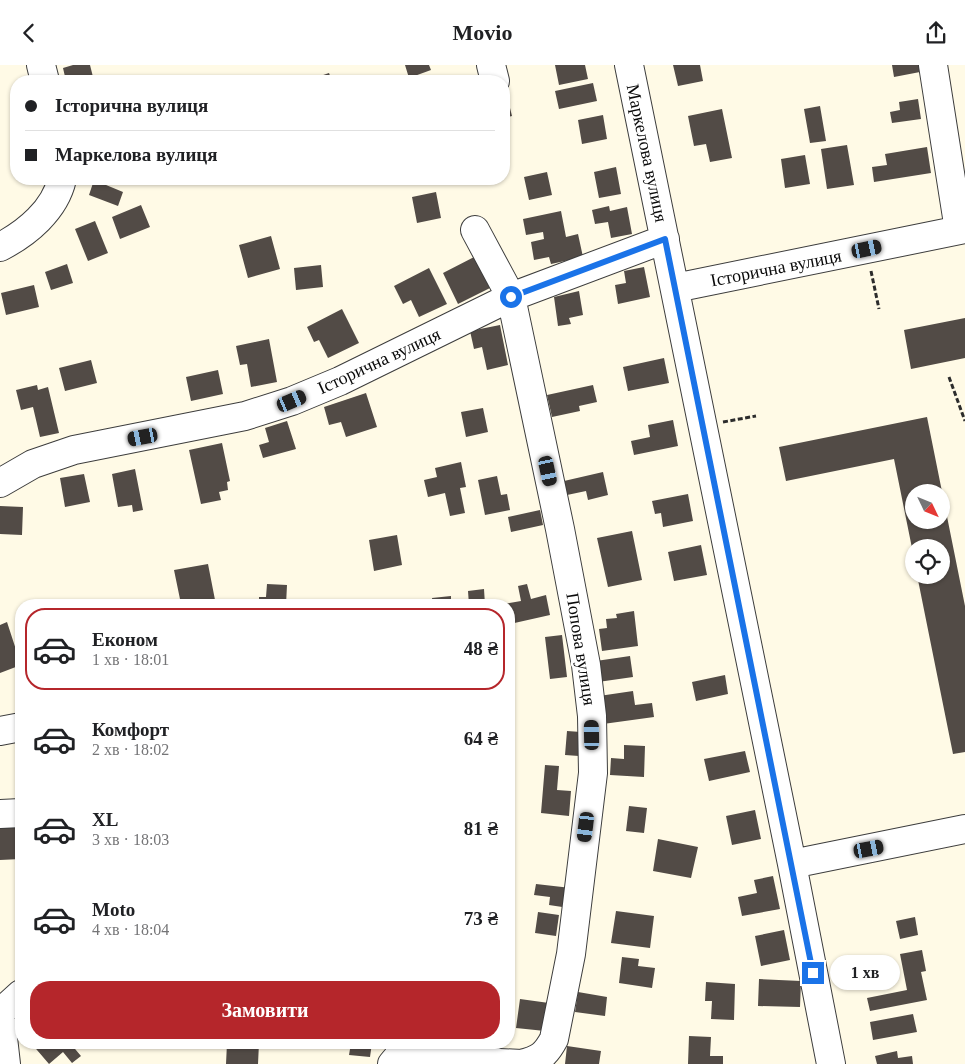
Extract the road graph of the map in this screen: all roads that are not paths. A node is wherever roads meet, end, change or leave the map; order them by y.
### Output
1 (629, 65) edge
2 (932, 65) edge
3 (60, 185) edge
4 (475, 230) dead end
5 (962, 230) edge
6 (665, 239) junction
7 (0, 247) edge
8 (675, 288) junction
9 (511, 297) junction
10 (0, 483) edge
11 (15, 728) edge
12 (0, 731) edge
13 (15, 813) edge
14 (0, 814) edge
15 (965, 829) edge
16 (792, 864) junction
17 (15, 999) edge
18 (1, 1012) edge
19 (396, 1055) edge
20 (6, 1064) edge
21 (831, 1064) edge

1 - 6 street, Маркелова вулиця
2 - 5 street
3 - 7 street
4 - 9 street, Попова вулиця
5 - 8 street, Історична вулиця
6 - 8 street, Маркелова вулиця
6 - 9 street, Історична вулиця
8 - 16 street, Маркелова вулиця
9 - 10 street, Історична вулиця
9 - 19 street, Попова вулиця
11 - 12 street
13 - 14 street
15 - 16 street
16 - 21 street, Маркелова вулиця
17 - 18 street
18 - 20 street

